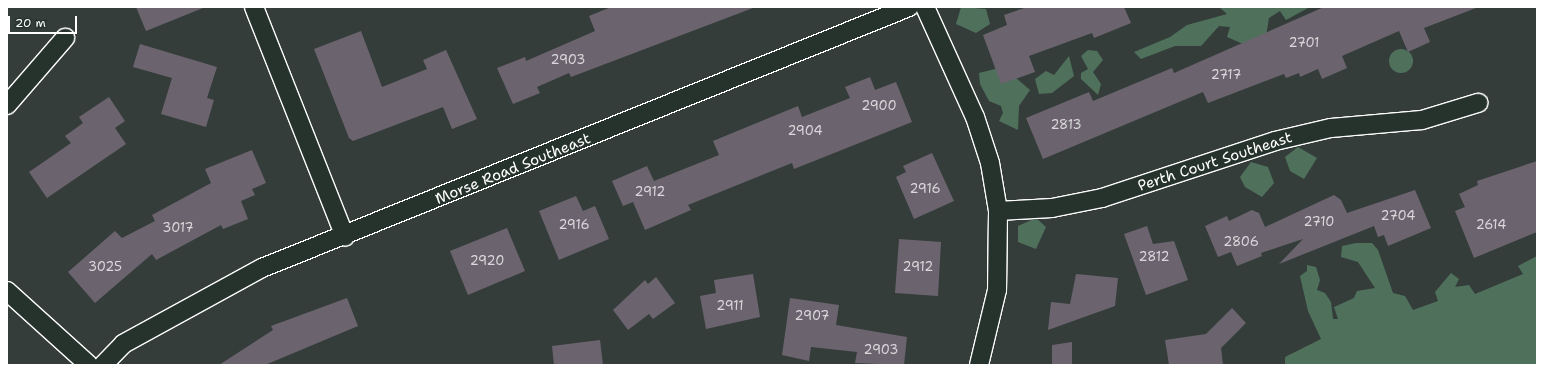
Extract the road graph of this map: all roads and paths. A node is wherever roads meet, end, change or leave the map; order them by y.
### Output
1 (254, 7) edge
2 (909, 7) edge
3 (925, 7) edge
4 (65, 38) dead end
5 (1478, 103) dead end
6 (7, 105) edge
7 (998, 211) junction
8 (345, 237) junction
9 (7, 291) edge
10 (89, 365) edge
11 (103, 365) edge
12 (979, 365) edge

1 - 8 street
2 - 8 street, Morse Road Southeast
3 - 7 street
4 - 6 street
5 - 7 street, Perth Court Southeast
7 - 12 street
8 - 11 street, Morse Road Southeast
9 - 10 street

